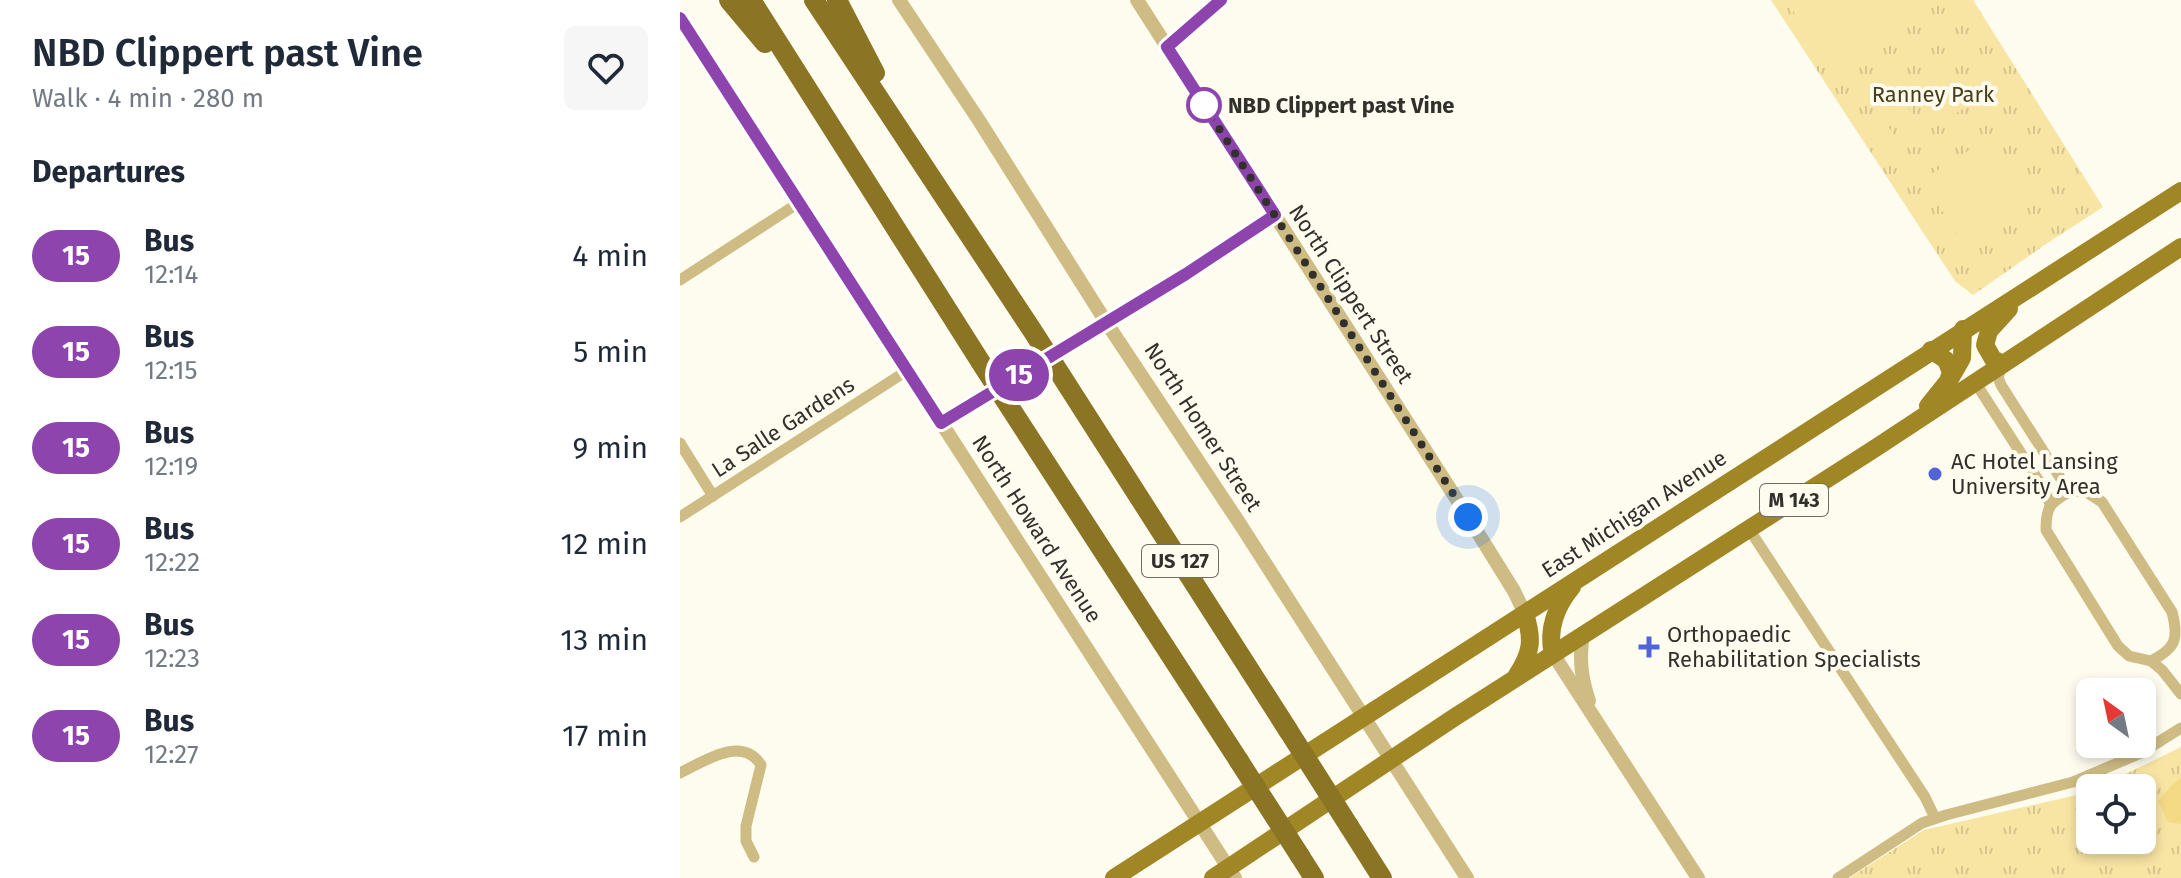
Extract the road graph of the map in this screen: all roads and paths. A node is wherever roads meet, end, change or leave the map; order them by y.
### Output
1 (729, 0) edge
2 (751, 0) edge
3 (814, 0) edge
4 (837, 0) edge
5 (899, 0) edge
6 (1137, 0) edge
7 (680, 18) edge
8 (686, 39) edge
9 (927, 173) junction
10 (2181, 191) edge
11 (800, 202) junction
12 (879, 204) junction
13 (2177, 248) edge
14 (680, 280) edge
15 (2031, 287) junction
16 (1963, 329) junction
17 (1989, 331) junction
18 (1931, 350) junction
19 (2003, 364) junction
20 (908, 370) junction
21 (1948, 381) junction
22 (1975, 382) junction
23 (1913, 423) junction
24 (680, 443) edge
25 (2072, 490) junction
26 (713, 496) junction
27 (2050, 504) junction
28 (680, 517) edge
29 (1749, 529) junction
30 (1582, 576) junction
31 (1525, 614) junction
32 (1583, 634) junction
33 (2175, 641) junction
34 (1553, 654) junction
35 (2181, 657) edge
36 (2151, 661) junction
37 (1503, 687) junction
38 (2181, 694) edge
39 (1593, 713) junction
40 (1364, 718) junction
41 (2181, 728) edge
42 (1391, 759) junction
43 (680, 773) edge
44 (1935, 818) junction
45 (1199, 823) junction
46 (754, 857) dead end
47 (1226, 874) edge
48 (1114, 878) edge
49 (1314, 878) edge
50 (1382, 878) edge
51 (1467, 878) edge
52 (1698, 878) edge
53 (1838, 878) edge

1 - 12 highway
2 - 12 highway, US 127
3 - 9 highway, US 127
4 - 9 highway
5 - 40 street, North Homer Street
6 - 31 street, North Clippert Street
7 - 8 street, North Howard Avenue
8 - 11 street, North Howard Avenue
9 - 50 highway, US 127, bridge
10 - 15 main road, East Michigan Avenue / M 143
11 - 14 street
11 - 20 street, North Howard Avenue
12 - 49 highway, US 127, bridge
13 - 19 main road, M 143
15 - 16 main road, East Michigan Avenue / M 143
15 - 17 main road
16 - 18 main road, East Michigan Avenue / M 143
16 - 21 main road
17 - 19 main road
17 - 22 main road
18 - 21 main road
18 - 30 main road, East Michigan Avenue / M 143
19 - 22 main road, M 143
19 - 25 street
20 - 26 street, La Salle Gardens
20 - 45 street, North Howard Avenue
21 - 23 main road
22 - 23 main road, M 143
22 - 27 street
23 - 29 main road, M 143
24 - 26 street
25 - 27 street
25 - 33 street
26 - 28 street, La Salle Gardens
27 - 36 street
29 - 32 main road, M 143
29 - 44 street
30 - 31 main road, East Michigan Avenue / M 143
30 - 34 main road
31 - 37 main road
31 - 40 main road, East Michigan Avenue / M 143
32 - 34 main road, M 143
32 - 39 street
33 - 35 street
33 - 36 street
34 - 37 main road, M 143
34 - 39 street
36 - 38 street
37 - 42 main road, M 143
39 - 52 street
40 - 42 street, North Homer Street
40 - 45 main road, East Michigan Avenue / M 143
41 - 44 street
42 - 47 main road, M 143
42 - 51 street, North Homer Street
43 - 46 street
44 - 53 street
45 - 47 street, North Howard Avenue
45 - 48 main road, East Michigan Avenue / M 143

